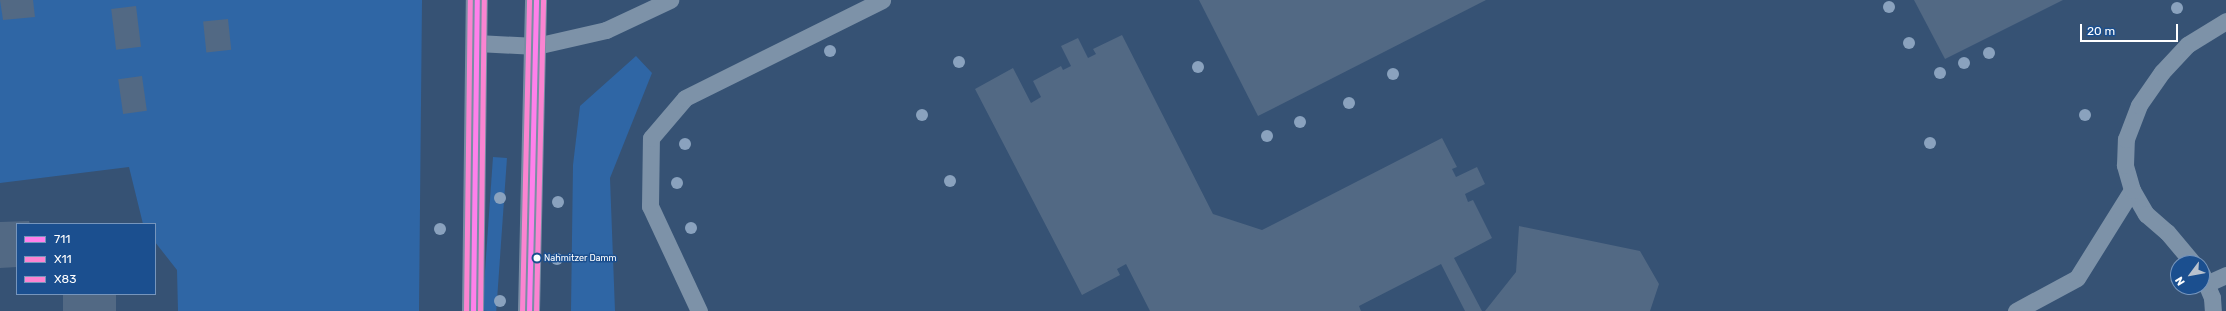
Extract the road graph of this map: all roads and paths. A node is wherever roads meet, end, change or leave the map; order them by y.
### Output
1 (477, 0) edge
2 (536, 0) edge
3 (670, 0) edge
4 (882, 0) edge
5 (2226, 21) edge
6 (476, 44) junction
7 (536, 46) junction
8 (2132, 190) junction
9 (2186, 255) edge
10 (2226, 275) edge
11 (2210, 278) edge
12 (2210, 293) edge
13 (473, 311) edge
14 (529, 311) edge
15 (699, 311) edge
16 (2016, 311) edge
17 (2213, 311) edge

1 - 6 main road
2 - 7 main road
3 - 7 lane
4 - 15 lane
5 - 8 lane
6 - 7 lane
6 - 13 main road
7 - 14 main road
8 - 9 lane
8 - 16 lane
10 - 11 lane
12 - 17 lane

